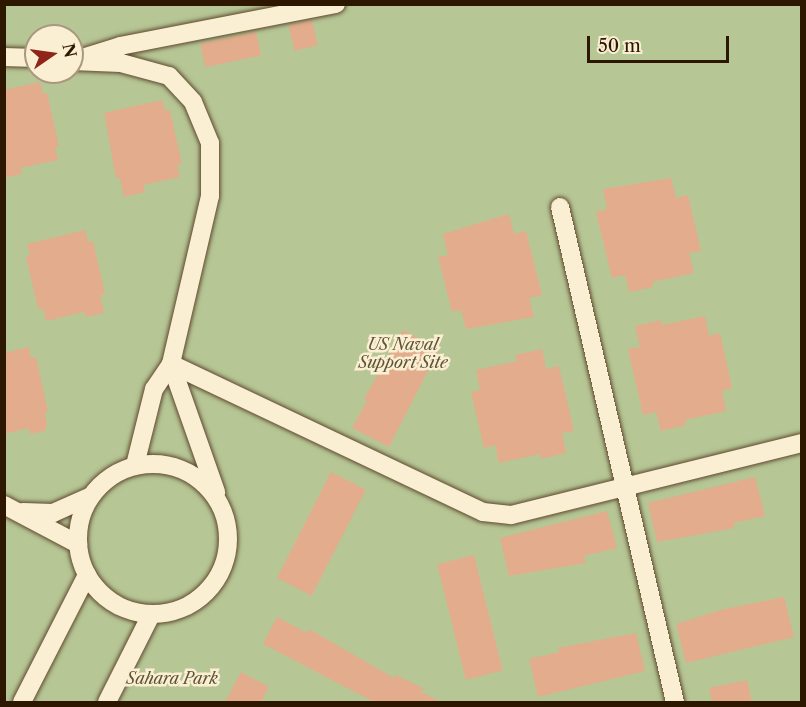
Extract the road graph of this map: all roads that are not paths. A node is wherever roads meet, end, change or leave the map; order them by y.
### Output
1 (336, 4) edge
2 (4, 57) edge
3 (84, 57) edge
4 (24, 58) edge
5 (84, 61) edge
6 (560, 207) dead end
7 (171, 364) junction
8 (801, 443) edge
9 (135, 465) junction
10 (625, 486) junction
11 (91, 496) junction
12 (11, 509) edge
13 (224, 513) junction
14 (78, 544) junction
15 (87, 575) junction
16 (151, 615) junction
17 (22, 702) edge
18 (106, 702) edge
19 (675, 702) edge

1 - 3 street
2 - 4 street
5 - 7 street
6 - 10 street
7 - 9 street
7 - 10 street
7 - 13 street
8 - 10 street
9 - 11 street
9 - 13 street
10 - 19 street
11 - 12 street
11 - 14 street
12 - 14 street
13 - 16 street
14 - 15 street
15 - 16 street
15 - 17 street
16 - 18 street

